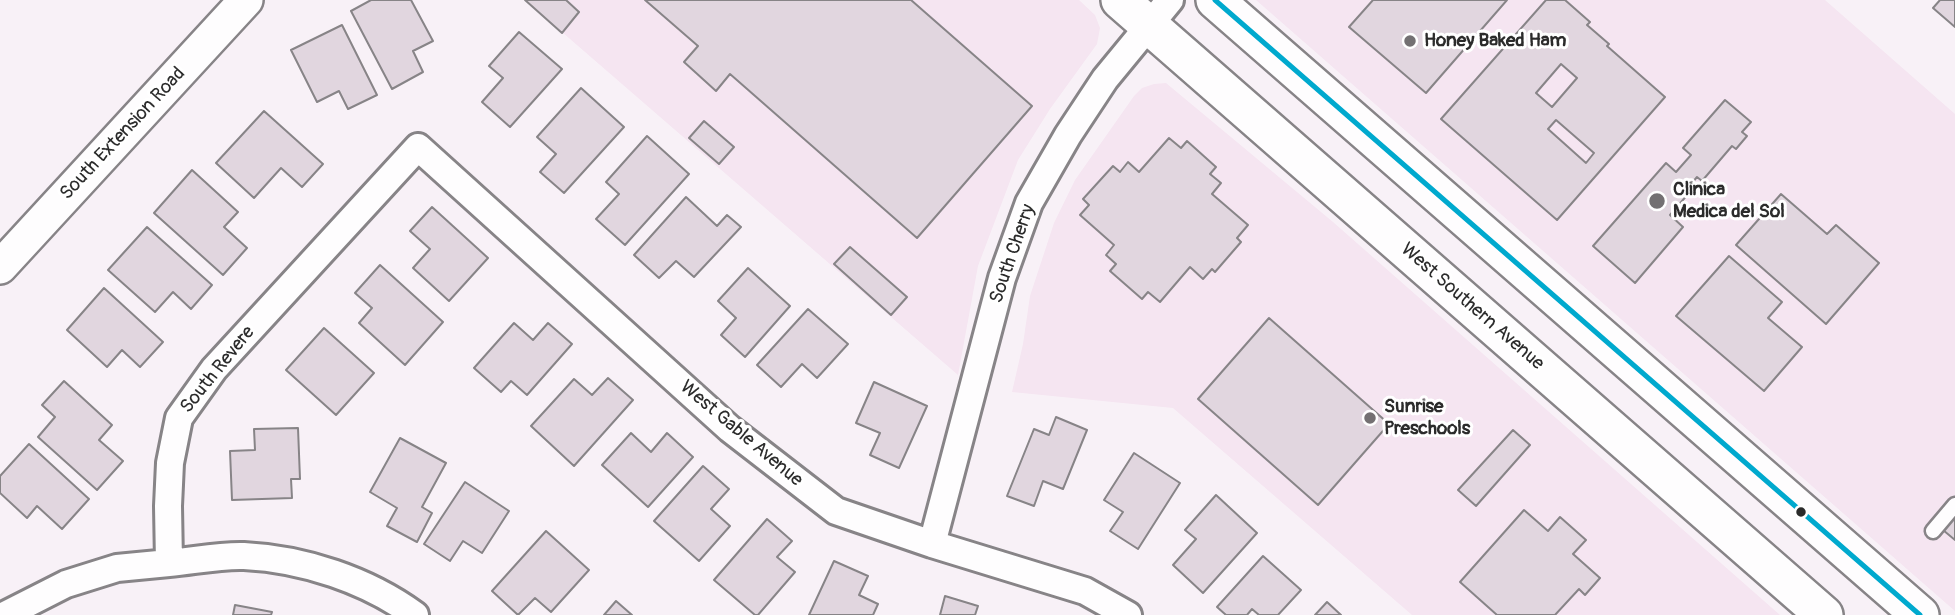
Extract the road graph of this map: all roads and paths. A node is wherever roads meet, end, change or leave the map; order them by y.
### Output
1 (246, 0) edge
2 (1120, 0) edge
3 (1215, 0) edge
4 (1160, 12) edge
5 (418, 147) joint
6 (0, 267) edge
7 (1955, 505) edge
8 (1933, 531) dead end
9 (932, 544) junction
10 (169, 563) junction
11 (5, 615) edge
12 (415, 615) edge
13 (1128, 615) edge
14 (1824, 615) edge
15 (1920, 615) edge

1 - 6 street, South Extension Road
2 - 4 main road, West Southern Avenue
3 - 15 main road
4 - 9 street, South Cherry
4 - 14 main road, West Southern Avenue
5 - 9 street, West Gable Avenue
5 - 10 street, South Revere
7 - 8 lane
9 - 13 street, West Gable Avenue
10 - 11 street
10 - 12 street

